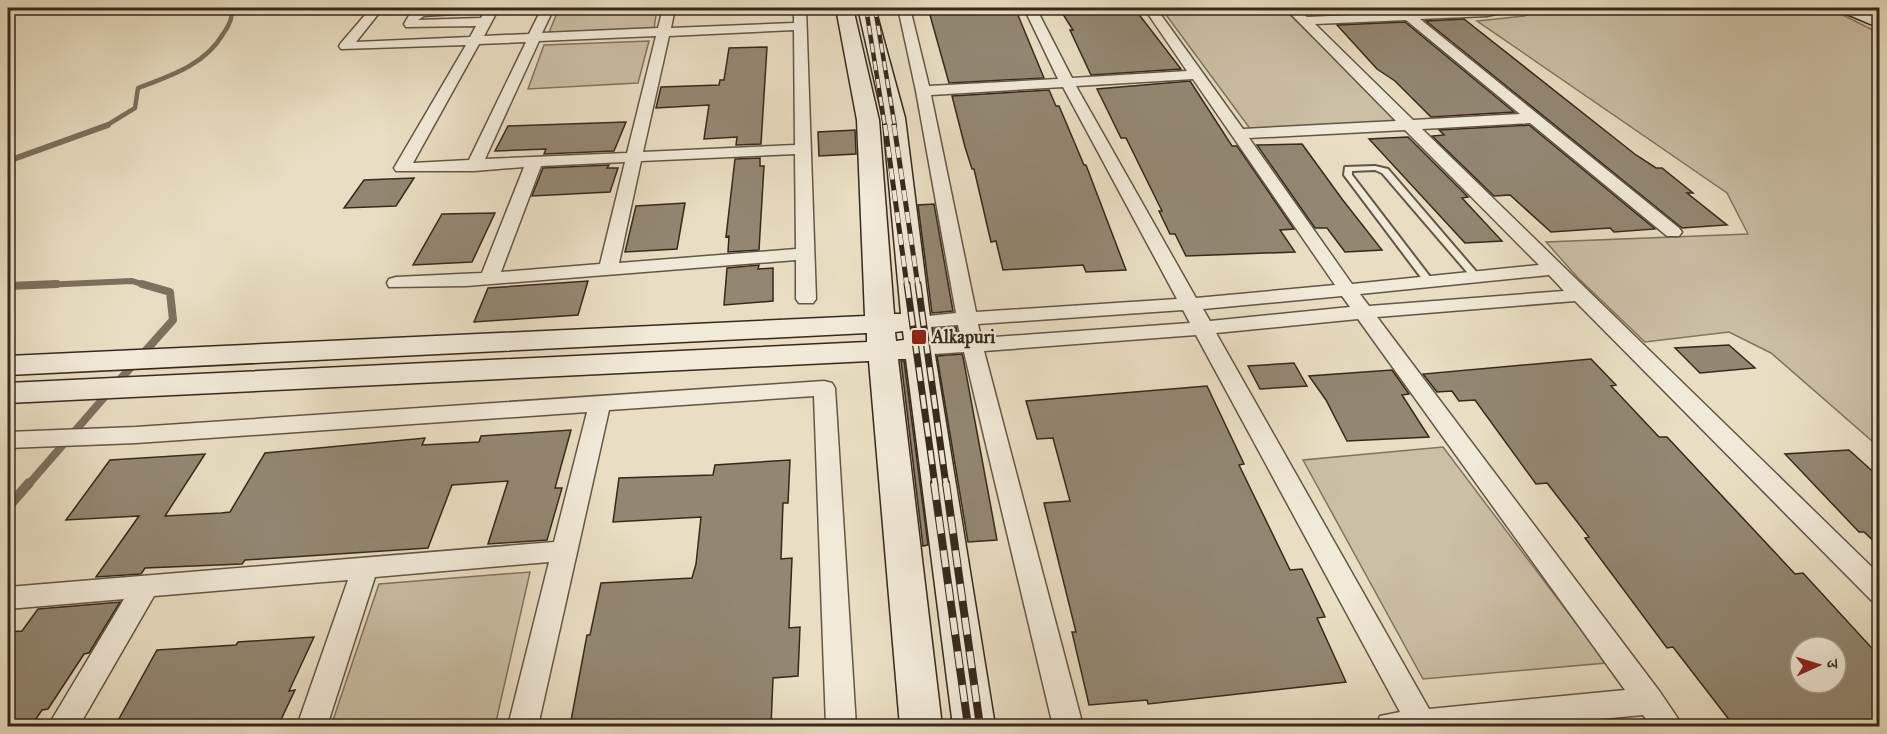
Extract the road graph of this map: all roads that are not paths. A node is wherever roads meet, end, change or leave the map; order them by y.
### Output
1 (377, 8) edge
2 (493, 8) edge
3 (548, 8) edge
4 (669, 8) edge
5 (800, 8) edge
6 (844, 8) edge
7 (866, 8) edge
8 (904, 8) edge
9 (1030, 8) edge
10 (1150, 8) edge
11 (1507, 8) edge
12 (1848, 8) edge
13 (1404, 11) edge
14 (1298, 14) edge
15 (484, 22) junction
16 (1880, 23) edge
17 (801, 26) junction
18 (663, 32) junction
19 (534, 38) junction
20 (473, 40) junction
21 (1197, 75) junction
22 (1067, 82) junction
23 (923, 91) junction
24 (1534, 118) junction
25 (1411, 126) junction
26 (1240, 134) junction
27 (803, 149) junction
28 (634, 158) junction
29 (534, 163) junction
30 (474, 166) junction
31 (1673, 232) dead end
32 (806, 254) junction
33 (608, 269) junction
34 (1555, 269) junction
35 (1476, 277) junction
36 (489, 279) junction
37 (1429, 282) junction
38 (396, 283) dead end
39 (1348, 291) junction
40 (1581, 295) junction
41 (806, 299) dead end
42 (1188, 303) junction
43 (1364, 312) junction
44 (968, 318) junction
45 (1202, 328) junction
46 (918, 335) junction
47 (882, 338) junction
48 (972, 344) junction
49 (8, 366) edge
50 (8, 393) edge
51 (600, 403) junction
52 (13, 440) edge
53 (565, 551) junction
54 (365, 568) junction
55 (146, 586) junction
56 (1880, 592) edge
57 (8, 598) edge
58 (1650, 701) junction
59 (1422, 724) junction
60 (63, 726) edge
61 (312, 726) edge
62 (523, 726) edge
63 (841, 726) edge
64 (921, 726) edge
65 (974, 726) edge
66 (1068, 726) edge
67 (1391, 726) edge
68 (1668, 726) edge

1 - 20 street
2 - 15 street
2 - 15 street
3 - 19 street
4 - 18 street
5 - 17 street
6 - 47 main road
7 - 46 main road
8 - 23 street
9 - 22 street
10 - 21 street
11 - 13 street
12 - 16 main road
13 - 14 street
13 - 24 street
14 - 25 street
15 - 20 street
17 - 18 street
17 - 27 street
18 - 19 street
18 - 28 street
19 - 20 street
19 - 30 street
20 - 30 street
21 - 22 street
21 - 26 street
22 - 23 street
22 - 42 street
23 - 44 street
24 - 25 street
24 - 31 street
25 - 26 street
25 - 34 street
26 - 39 street
27 - 28 street
27 - 32 street
28 - 29 street
28 - 33 street
29 - 30 street
29 - 36 street
32 - 33 street
32 - 41 street
33 - 36 street
34 - 35 street
34 - 40 street
35 - 37 street
35 - 37 lane
36 - 38 street
37 - 39 street
39 - 42 street
39 - 43 street
40 - 43 street
40 - 56 street
42 - 44 street
42 - 45 street
43 - 45 street
43 - 58 street
44 - 46 street
44 - 48 street
45 - 48 street
45 - 59 street
46 - 47 main road
46 - 48 street
46 - 65 main road
47 - 49 main road
47 - 50 main road
47 - 64 main road
48 - 66 street
51 - 52 street
51 - 53 street
51 - 63 street
53 - 54 street
53 - 62 street
54 - 55 street
54 - 61 street
55 - 57 street
55 - 60 street
58 - 59 street
58 - 68 street
59 - 67 street

